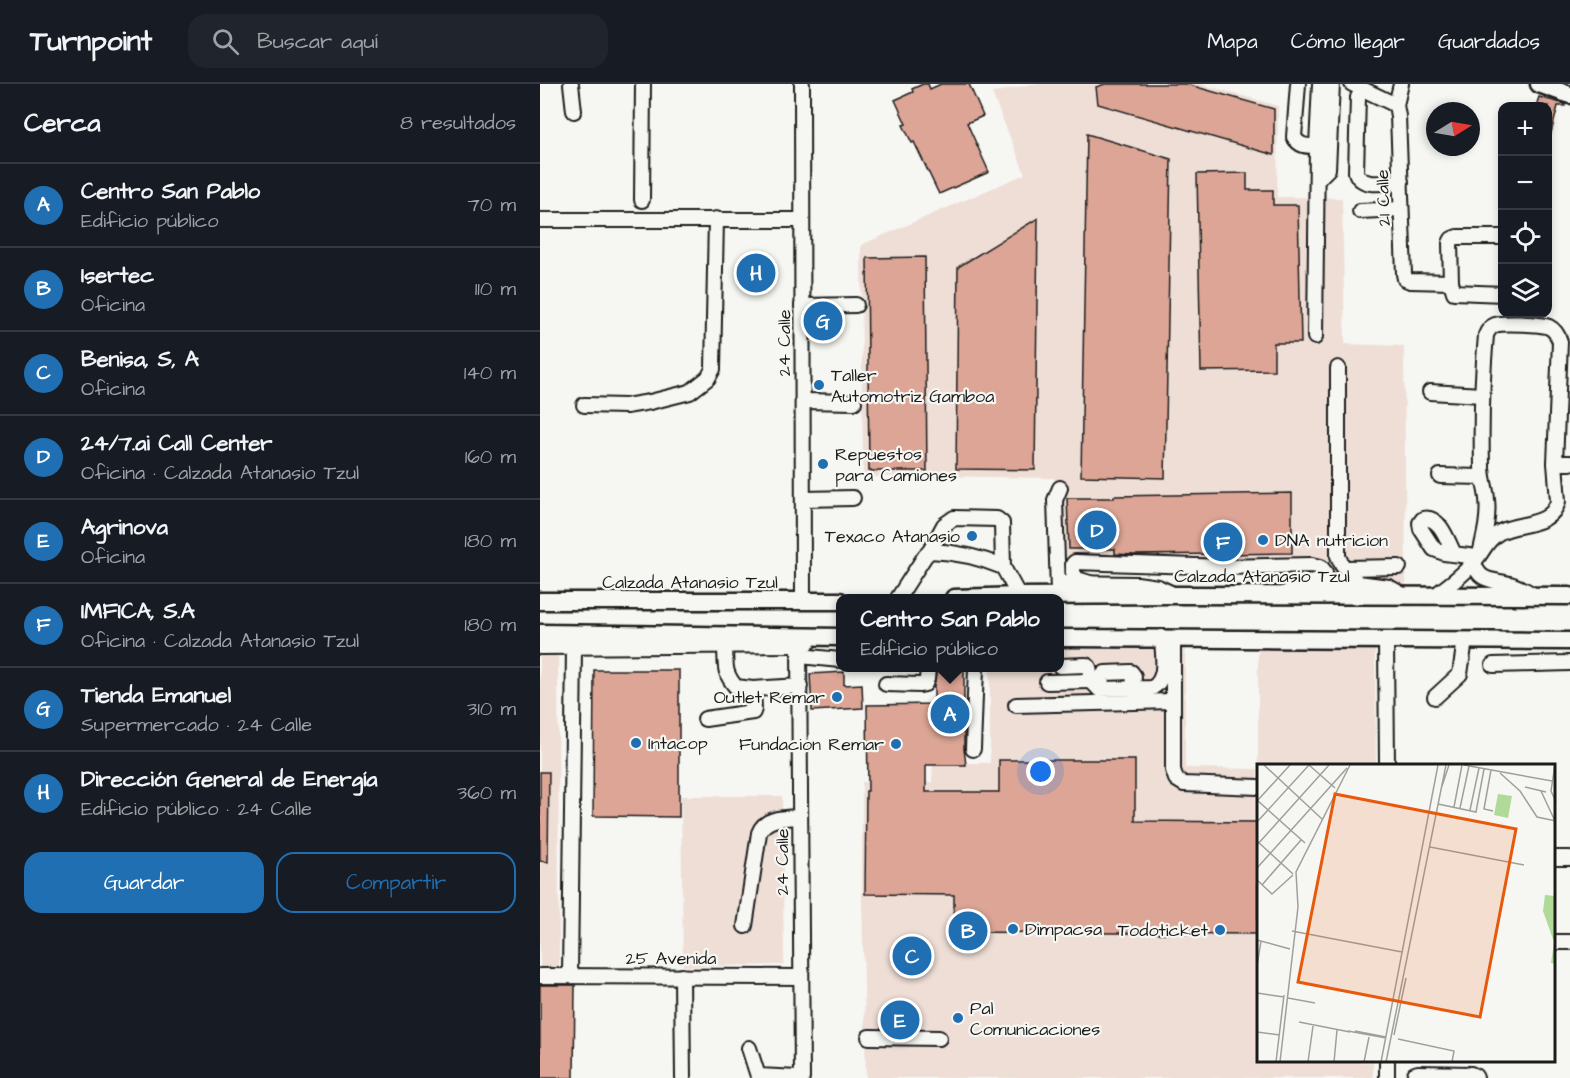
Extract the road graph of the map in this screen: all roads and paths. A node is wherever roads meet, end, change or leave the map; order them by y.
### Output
1 (571, 84) edge
2 (644, 84) edge
3 (802, 84) edge
4 (1298, 84) edge
5 (1320, 84) edge
6 (1332, 84) edge
7 (1401, 84) edge
8 (1539, 84) edge
9 (1355, 90) edge
10 (1570, 95) edge
11 (1397, 110) junction
12 (574, 111) dead end
13 (1317, 146) junction
14 (1317, 180) junction
15 (1401, 182) junction
16 (642, 200) dead end
17 (1401, 209) junction
18 (1359, 211) dead end
19 (716, 219) junction
20 (540, 220) edge
21 (802, 220) junction
22 (1498, 237) edge
23 (1451, 282) junction
24 (1498, 294) edge
25 (856, 305) dead end
26 (802, 306) junction
27 (1316, 337) dead end
28 (1338, 368) dead end
29 (1430, 392) dead end
30 (1482, 395) junction
31 (802, 401) junction
32 (854, 402) dead end
33 (584, 405) dead end
34 (1555, 463) junction
35 (1570, 463) edge
36 (1440, 476) dead end
37 (1482, 477) junction
38 (1060, 488) dead end
39 (853, 498) dead end
40 (803, 499) junction
41 (1487, 509) junction
42 (1514, 527) junction
43 (930, 551) junction
44 (1454, 554) dead end
45 (1478, 556) junction
46 (1342, 562) junction
47 (1004, 567) junction
48 (1399, 567) dead end
49 (1325, 572) junction
50 (1314, 581) junction
51 (1358, 582) junction
52 (1093, 584) junction
53 (1058, 590) junction
54 (901, 594) edge
55 (1018, 594) edge
56 (1032, 594) edge
57 (1174, 595) junction
58 (1278, 596) junction
59 (1405, 596) junction
60 (1434, 596) junction
61 (1570, 596) edge
62 (1538, 597) junction
63 (803, 601) junction
64 (836, 601) edge
65 (540, 602) edge
66 (540, 633) edge
67 (835, 637) edge
68 (1064, 638) edge
69 (1167, 638) junction
70 (1386, 640) junction
71 (1465, 640) junction
72 (1570, 641) edge
73 (725, 646) junction
74 (540, 647) edge
75 (574, 648) junction
76 (800, 651) junction
77 (836, 659) edge
78 (1570, 663) edge
79 (1493, 665) dead end
80 (1064, 666) edge
81 (928, 672) edge
82 (975, 672) edge
83 (1047, 682) dead end
84 (886, 684) dead end
85 (1095, 685) junction
86 (800, 686) junction
87 (753, 689) junction
88 (1435, 697) dead end
89 (1173, 701) junction
90 (1016, 705) dead end
91 (705, 719) dead end
92 (973, 749) dead end
93 (1387, 764) edge
94 (1257, 787) edge
95 (800, 817) junction
96 (745, 926) dead end
97 (540, 976) edge
98 (570, 976) junction
99 (682, 976) junction
100 (801, 977) junction
101 (869, 1037) dead end
102 (939, 1038) dead end
103 (749, 1048) dead end
104 (683, 1078) edge
105 (800, 1078) edge
106 (1414, 1078) edge
107 (1476, 1078) edge

1 - 12 street
2 - 16 street
3 - 21 street, 24 Calle
4 - 13 street
5 - 13 street
6 - 9 street
6 - 14 street
7 - 11 street, 21 Calle
8 - 10 main road
9 - 11 street
9 - 15 street
11 - 15 street, 21 Calle
13 - 14 street
14 - 27 street
15 - 17 street, 21 Calle
17 - 18 street
17 - 23 street, 21 Calle
19 - 20 street
19 - 21 street
19 - 33 street
21 - 26 street, 24 Calle
22 - 23 street
23 - 24 street
25 - 26 street
26 - 31 street, 24 Calle
28 - 46 street
29 - 30 street
30 - 34 street
30 - 37 street
31 - 32 street
31 - 40 street, 24 Calle
34 - 35 street
34 - 42 street
36 - 37 street
37 - 41 street
38 - 53 street
39 - 40 street
40 - 63 street, 24 Calle
41 - 42 street
41 - 45 street
42 - 45 street
43 - 47 street
43 - 47 street
43 - 54 street
44 - 45 street
45 - 60 street
45 - 62 street
46 - 48 street
46 - 49 street
46 - 51 street
47 - 55 street
49 - 50 street
49 - 52 street
50 - 51 street
50 - 58 street
51 - 59 street
52 - 53 street
52 - 57 street
53 - 56 main road, Calzada Atanasio Tzul
53 - 57 main road, Calzada Atanasio Tzul
57 - 58 main road, Calzada Atanasio Tzul
58 - 59 main road, Calzada Atanasio Tzul
59 - 60 main road, Calzada Atanasio Tzul
60 - 62 main road, Calzada Atanasio Tzul
61 - 62 main road, Calzada Atanasio Tzul
63 - 64 main road, Calzada Atanasio Tzul
63 - 65 main road, Calzada Atanasio Tzul
66 - 67 main road
67 - 76 street
68 - 69 main road
69 - 70 main road
69 - 85 street
69 - 89 street
70 - 71 main road
70 - 93 street
71 - 72 main road
71 - 88 street
73 - 75 street
73 - 76 street
73 - 87 street
74 - 75 street
75 - 98 street
76 - 77 street
76 - 86 street, 24 Calle
78 - 79 street
80 - 85 street
81 - 84 street
82 - 92 street
83 - 85 street
86 - 87 street
86 - 95 street, 24 Calle
87 - 91 street
89 - 90 street
89 - 94 street
95 - 96 street
95 - 100 street, 24 Calle
97 - 98 street, 25 Avenida
98 - 99 street, 25 Avenida
99 - 100 street, 25 Avenida
99 - 104 street
100 - 105 street, 24 Calle
101 - 102 street
103 - 105 street
106 - 107 street

